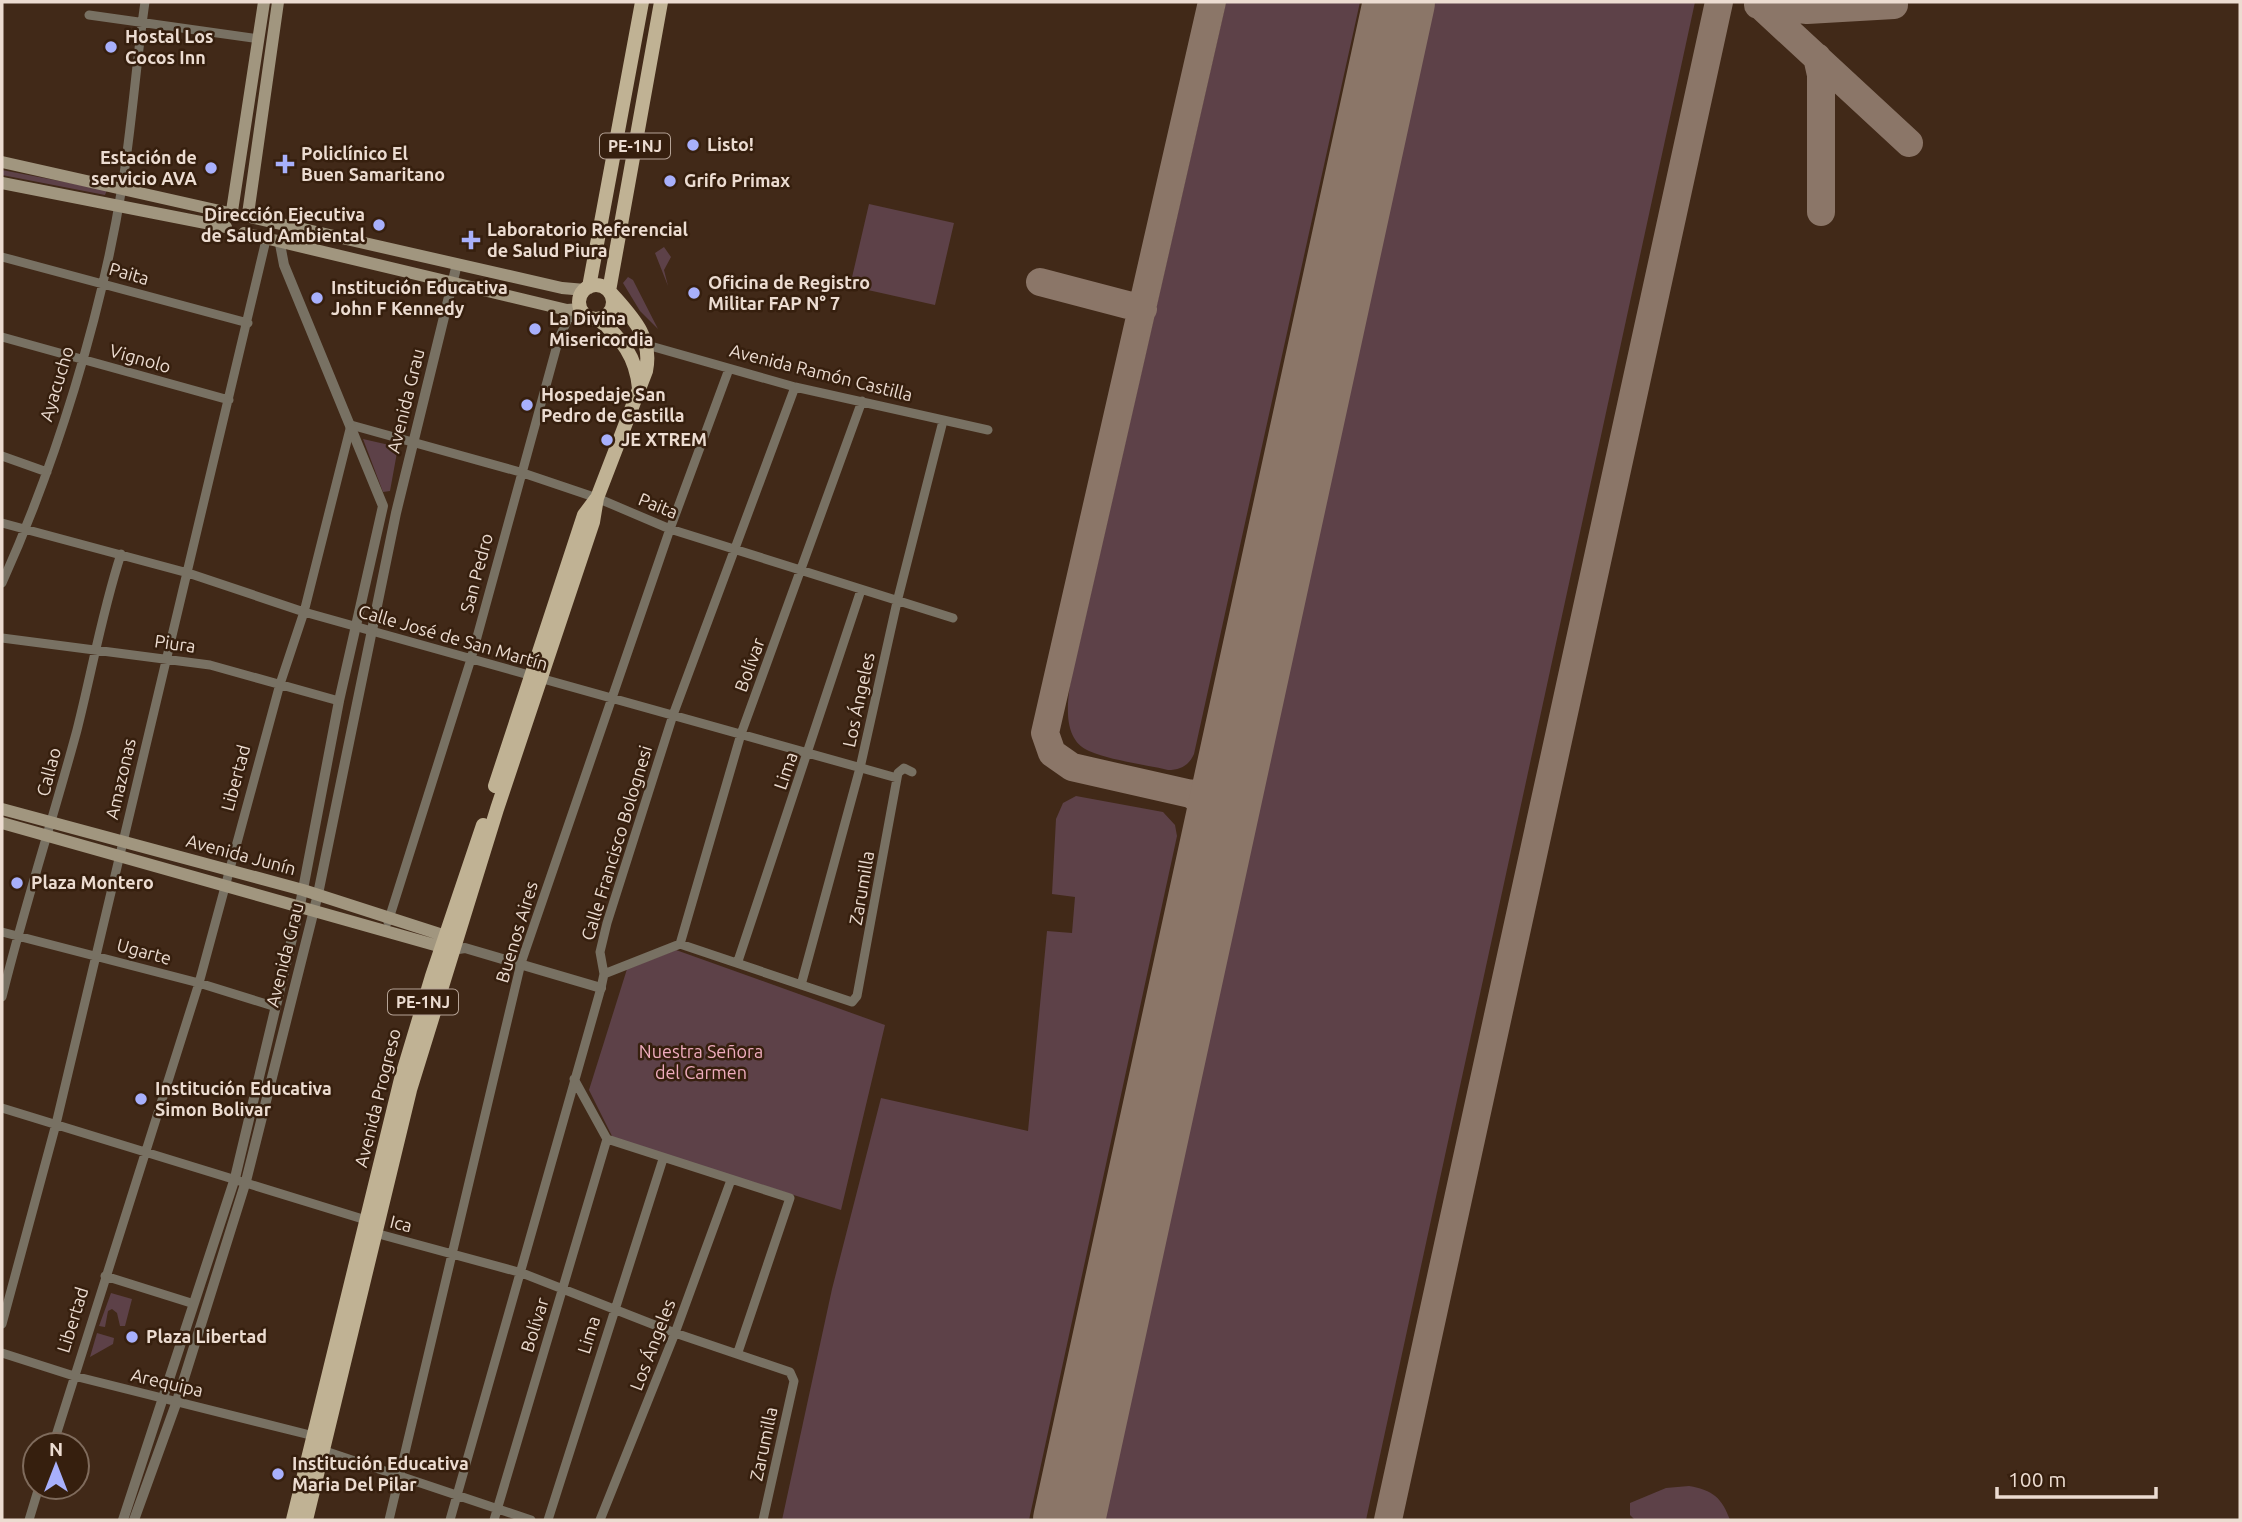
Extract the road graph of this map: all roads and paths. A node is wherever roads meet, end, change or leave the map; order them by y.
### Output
1 (145, 2) edge
2 (264, 2) edge
3 (278, 2) edge
4 (642, 2) edge
5 (661, 2) edge
6 (89, 15) dead end
7 (142, 22) junction
8 (259, 39) junction
9 (614, 154) junction
10 (633, 157) junction
11 (2, 162) edge
12 (2, 183) edge
13 (122, 189) junction
14 (118, 206) junction
15 (230, 212) junction
16 (249, 215) junction
17 (600, 226) junction
18 (226, 227) junction
19 (620, 230) junction
20 (244, 233) junction
21 (266, 240) junction
22 (280, 244) junction
23 (2, 257) edge
24 (457, 264) junction
25 (102, 282) junction
26 (453, 283) junction
27 (587, 288) junction
28 (610, 292) junction
29 (581, 310) junction
30 (598, 319) junction
31 (248, 323) junction
32 (2, 337) edge
33 (647, 345) junction
34 (81, 359) junction
35 (729, 369) junction
36 (795, 387) junction
37 (639, 393) junction
38 (229, 400) junction
39 (862, 401) junction
40 (943, 421) junction
41 (351, 425) junction
42 (988, 430) dead end
43 (415, 440) junction
44 (2, 456) edge
45 (47, 472) junction
46 (520, 472) junction
47 (597, 498) junction
48 (2, 523) edge
49 (670, 528) junction
50 (26, 530) junction
51 (736, 549) junction
52 (121, 554) junction
53 (801, 570) junction
54 (188, 573) junction
55 (2, 583) edge
56 (861, 590) junction
57 (897, 602) junction
58 (304, 612) junction
59 (953, 618) dead end
60 (355, 626) junction
61 (372, 631) junction
62 (2, 638) edge
63 (95, 650) junction
64 (166, 658) junction
65 (471, 659) junction
66 (536, 678) junction
67 (281, 684) junction
68 (612, 698) junction
69 (339, 701) junction
70 (673, 715) junction
71 (741, 734) junction
72 (808, 753) junction
73 (860, 768) junction
74 (912, 772) dead end
75 (897, 778) junction
76 (2, 809) edge
77 (2, 823) edge
78 (49, 829) junction
79 (122, 841) junction
80 (119, 855) junction
81 (229, 870) junction
82 (225, 884) junction
83 (303, 890) junction
84 (318, 894) junction
85 (300, 905) junction
86 (314, 909) junction
87 (390, 917) junction
88 (386, 930) junction
89 (2, 932) edge
90 (17, 936) junction
91 (452, 944) junction
92 (680, 944) junction
93 (96, 955) junction
94 (738, 961) junction
95 (521, 963) junction
96 (604, 974) junction
97 (199, 983) junction
98 (801, 985) junction
99 (601, 988) junction
100 (2, 997) edge
101 (276, 1007) junction
102 (574, 1079) junction
103 (2, 1108) edge
104 (56, 1124) junction
105 (607, 1139) junction
106 (146, 1150) junction
107 (663, 1159) junction
108 (241, 1179) junction
109 (731, 1180) junction
110 (366, 1220) junction
111 (375, 1233) junction
112 (452, 1253) junction
113 (522, 1273) junction
114 (105, 1276) junction
115 (562, 1289) junction
116 (191, 1303) junction
117 (613, 1309) junction
118 (2, 1324) edge
119 (675, 1333) junction
120 (738, 1352) junction
121 (2, 1353) edge
122 (793, 1375) joint
123 (74, 1376) junction
124 (163, 1397) junction
125 (177, 1401) junction
126 (56, 1431) edge
127 (318, 1443) junction
128 (401, 1475) junction
129 (457, 1494) junction
130 (35, 1501) edge
131 (496, 1509) junction
132 (29, 1520) edge
133 (123, 1520) edge
134 (134, 1520) edge
135 (293, 1520) edge
136 (306, 1520) edge
137 (389, 1520) edge
138 (450, 1520) edge
139 (494, 1520) edge
140 (531, 1520) edge
141 (548, 1520) edge
142 (600, 1520) edge
143 (763, 1520) edge

1 - 7 street, Ayacucho
2 - 8 main road
3 - 16 main road
4 - 9 main road, PE-1NJ
5 - 10 main road, PE-1NJ
6 - 7 street
7 - 8 street
7 - 13 street, Ayacucho
8 - 15 main road
9 - 10 main road
9 - 17 main road, PE-1NJ
10 - 19 main road, PE-1NJ
11 - 13 main road
12 - 14 main road
13 - 14 street, Ayacucho
13 - 15 main road
14 - 18 main road
14 - 25 street, Ayacucho
15 - 16 main road
15 - 18 main road
16 - 20 main road
16 - 24 main road
17 - 19 main road
17 - 27 main road, PE-1NJ
18 - 20 main road
19 - 28 main road, PE-1NJ
20 - 21 main road
21 - 22 main road
21 - 31 street, Amazonas
22 - 26 main road
22 - 41 street
23 - 25 street, Paita
24 - 26 street, Avenida Grau
24 - 27 main road
25 - 31 street, Paita
25 - 34 street, Ayacucho
26 - 29 main road
26 - 43 street, Avenida Grau
27 - 28 main road
27 - 29 main road, PE-1NJ
28 - 30 main road, PE-1NJ
28 - 33 main road
29 - 30 main road
29 - 46 street, San Pedro
30 - 37 main road
31 - 38 street, Amazonas
32 - 34 street, Vignolo
33 - 35 street, Avenida Ramón Castilla
33 - 37 main road, Avenida Progreso / PE-1NJ
34 - 38 street, Vignolo
34 - 45 street, Ayacucho
35 - 36 street, Avenida Ramón Castilla
35 - 49 street, Buenos Aires
36 - 39 street, Avenida Ramón Castilla
36 - 51 street, Calle Francisco Bolognesi
37 - 47 main road, Avenida Progreso / PE-1NJ
38 - 54 street, Amazonas
39 - 40 street, Avenida Ramón Castilla
39 - 53 street, Bolívar
40 - 42 street, Avenida Ramón Castilla
40 - 57 street, Los Ángeles
41 - 43 street, Paita
41 - 58 street, Libertad
41 - 60 street, Avenida Grau
43 - 46 street, Paita
43 - 61 street, Avenida Grau
44 - 45 street
45 - 50 street, Ayacucho
46 - 47 street, Paita
46 - 65 street, San Pedro
47 - 49 street, Paita
47 - 66 main road, Avenida Progreso / PE-1NJ
48 - 50 street, Calle José de San Martín
49 - 51 street, Paita
49 - 68 street, Buenos Aires
50 - 52 street, Calle José de San Martín
50 - 55 street, Ayacucho
51 - 53 street, Paita
51 - 70 street, Calle Francisco Bolognesi
52 - 54 street, Calle José de San Martín
52 - 63 street, Callao
53 - 56 street, Paita
53 - 71 street, Bolívar
54 - 58 street, Calle José de San Martín
54 - 64 street, Amazonas
56 - 57 street, Paita
56 - 72 street, Lima
57 - 59 street, Paita
57 - 73 street, Los Ángeles
58 - 60 street, Calle José de San Martín
58 - 67 street, Libertad
60 - 61 street, Calle José de San Martín
60 - 69 street, Avenida Grau
61 - 65 street, Calle José de San Martín
61 - 84 street, Avenida Grau
62 - 63 street, Piura
63 - 64 street, Piura
63 - 78 street, Callao
64 - 67 street, Piura
64 - 79 street, Amazonas
65 - 66 street, Calle José de San Martín
65 - 87 street, San Pedro
66 - 68 street, Calle José de San Martín
66 - 91 main road, Avenida Progreso / PE-1NJ
67 - 69 street, Piura
67 - 81 street, Libertad
68 - 70 street, Calle José de San Martín
68 - 95 street, Buenos Aires
69 - 83 street, Avenida Grau
70 - 71 street, Calle José de San Martín
70 - 96 street, Calle Francisco Bolognesi
71 - 72 street, Calle José de San Martín
71 - 92 street, Bolívar
72 - 73 street, Calle José de San Martín
72 - 94 street, Lima
73 - 75 street, Calle José de San Martín
73 - 98 street, Los Ángeles
74 - 75 street
75 - 98 street, Zarumilla
76 - 78 main road, Avenida Junín
77 - 78 main road, Avenida Junín
78 - 79 main road, Avenida Junín
78 - 80 main road, Avenida Junín
78 - 90 street, Callao
79 - 80 street, Amazonas
79 - 81 main road, Avenida Junín
80 - 82 main road, Avenida Junín
80 - 93 street, Amazonas
81 - 82 street, Libertad
81 - 83 main road, Avenida Junín
82 - 85 main road, Avenida Junín
82 - 97 street, Libertad
83 - 84 main road, Avenida Junín
83 - 85 street, Avenida Grau
84 - 86 street, Avenida Grau
84 - 87 main road, Avenida Junín
85 - 86 main road, Avenida Junín
85 - 101 street, Avenida Grau
86 - 88 main road, Avenida Junín
86 - 108 street, Avenida Grau
87 - 88 street, San Pedro
87 - 91 main road, Avenida Junín
88 - 91 main road, Avenida Junín
89 - 90 street, Ugarte
90 - 93 street, Ugarte
90 - 100 street, Callao
91 - 95 street, Avenida Junín
91 - 110 main road, Avenida Progreso / PE-1NJ
91 - 111 main road, Avenida Progreso / PE-1NJ
92 - 94 street
92 - 96 street
93 - 97 street, Ugarte
93 - 104 street, Amazonas
94 - 98 street
95 - 99 street, Avenida Junín
95 - 112 street, Buenos Aires
96 - 99 street, Calle Francisco Bolognesi
97 - 101 street, Ugarte
97 - 106 street, Libertad
99 - 102 street, Calle Francisco Bolognesi
101 - 108 street, Avenida Grau
102 - 105 street
102 - 113 street, Calle Francisco Bolognesi
103 - 104 street, Ica
104 - 106 street, Ica
104 - 118 street, Amazonas
105 - 107 street
105 - 115 street, Bolívar
106 - 108 street, Ica
106 - 114 street, Libertad
107 - 109 street
107 - 117 street, Lima
108 - 110 street, Ica
108 - 116 street, Avenida Grau
108 - 125 street, Avenida Grau
109 - 119 street, Los Ángeles
109 - 120 street
110 - 111 street, Ica
110 - 127 main road, Avenida Progreso / PE-1NJ
111 - 112 street, Ica
111 - 127 main road, Avenida Progreso / PE-1NJ
112 - 113 street, Ica
112 - 128 street, Buenos Aires
113 - 115 street, Ica
113 - 129 street, Calle Francisco Bolognesi
114 - 116 street
114 - 123 street, Libertad
115 - 117 street, Ica
115 - 131 street, Bolívar
116 - 124 street, Avenida Grau
117 - 119 street, Ica
117 - 141 street, Lima
119 - 120 street, Ica
119 - 142 street, Los Ángeles
120 - 122 street, Ica
121 - 123 street, Arequipa
122 - 143 street, Zarumilla
123 - 124 street, Arequipa
123 - 126 street, Libertad
124 - 125 street, Arequipa
124 - 133 street, Avenida Grau
125 - 127 street, Arequipa
125 - 134 street, Avenida Grau
127 - 128 street, Arequipa
127 - 135 main road, Avenida Progreso / PE-1NJ
127 - 136 main road, Avenida Progreso / PE-1NJ
128 - 129 street, Arequipa
128 - 137 street, Buenos Aires
129 - 131 street, Arequipa
129 - 138 street, Calle Francisco Bolognesi
130 - 132 street
131 - 139 street, Bolívar
131 - 140 street, Arequipa

